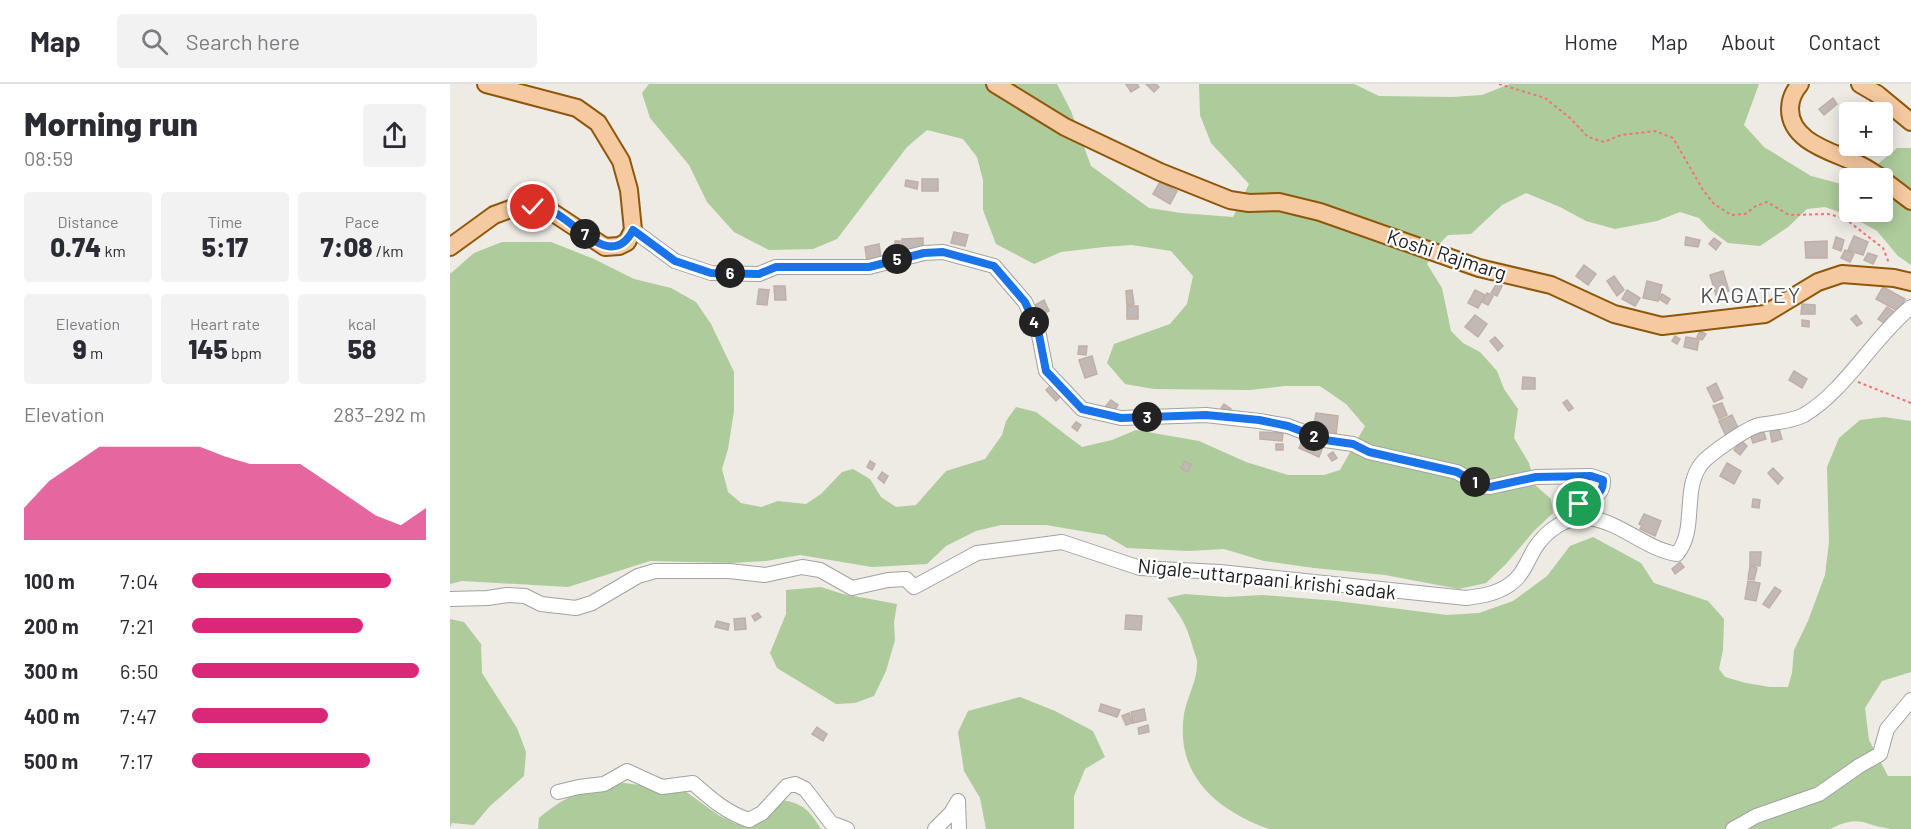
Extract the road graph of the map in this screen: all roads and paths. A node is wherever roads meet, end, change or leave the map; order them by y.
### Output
1 (486, 84) edge
2 (995, 84) edge
3 (1499, 84) edge
4 (1800, 84) edge
5 (1860, 84) edge
6 (1911, 122) edge
7 (1865, 168) edge
8 (1893, 187) edge
9 (1911, 201) edge
10 (633, 230) junction
11 (450, 247) edge
12 (1894, 278) junction
13 (1911, 282) edge
14 (1911, 307) edge
15 (1854, 382) dead end
16 (1911, 404) edge
17 (1573, 519) junction
18 (450, 600) edge
19 (1911, 700) edge
20 (558, 792) dead end
21 (847, 829) edge
22 (935, 829) edge
23 (959, 829) edge
24 (1733, 829) edge

1 - 10 main road
2 - 12 main road, Koshi Rajmarg
3 - 12 path
4 - 7 main road
5 - 6 main road
8 - 9 main road
10 - 11 main road
10 - 17 street
12 - 13 main road, Koshi Rajmarg
14 - 17 street
15 - 16 path
17 - 18 street, Nigale-uttarpaani krishi sadak
19 - 24 street
20 - 21 street
22 - 23 street

